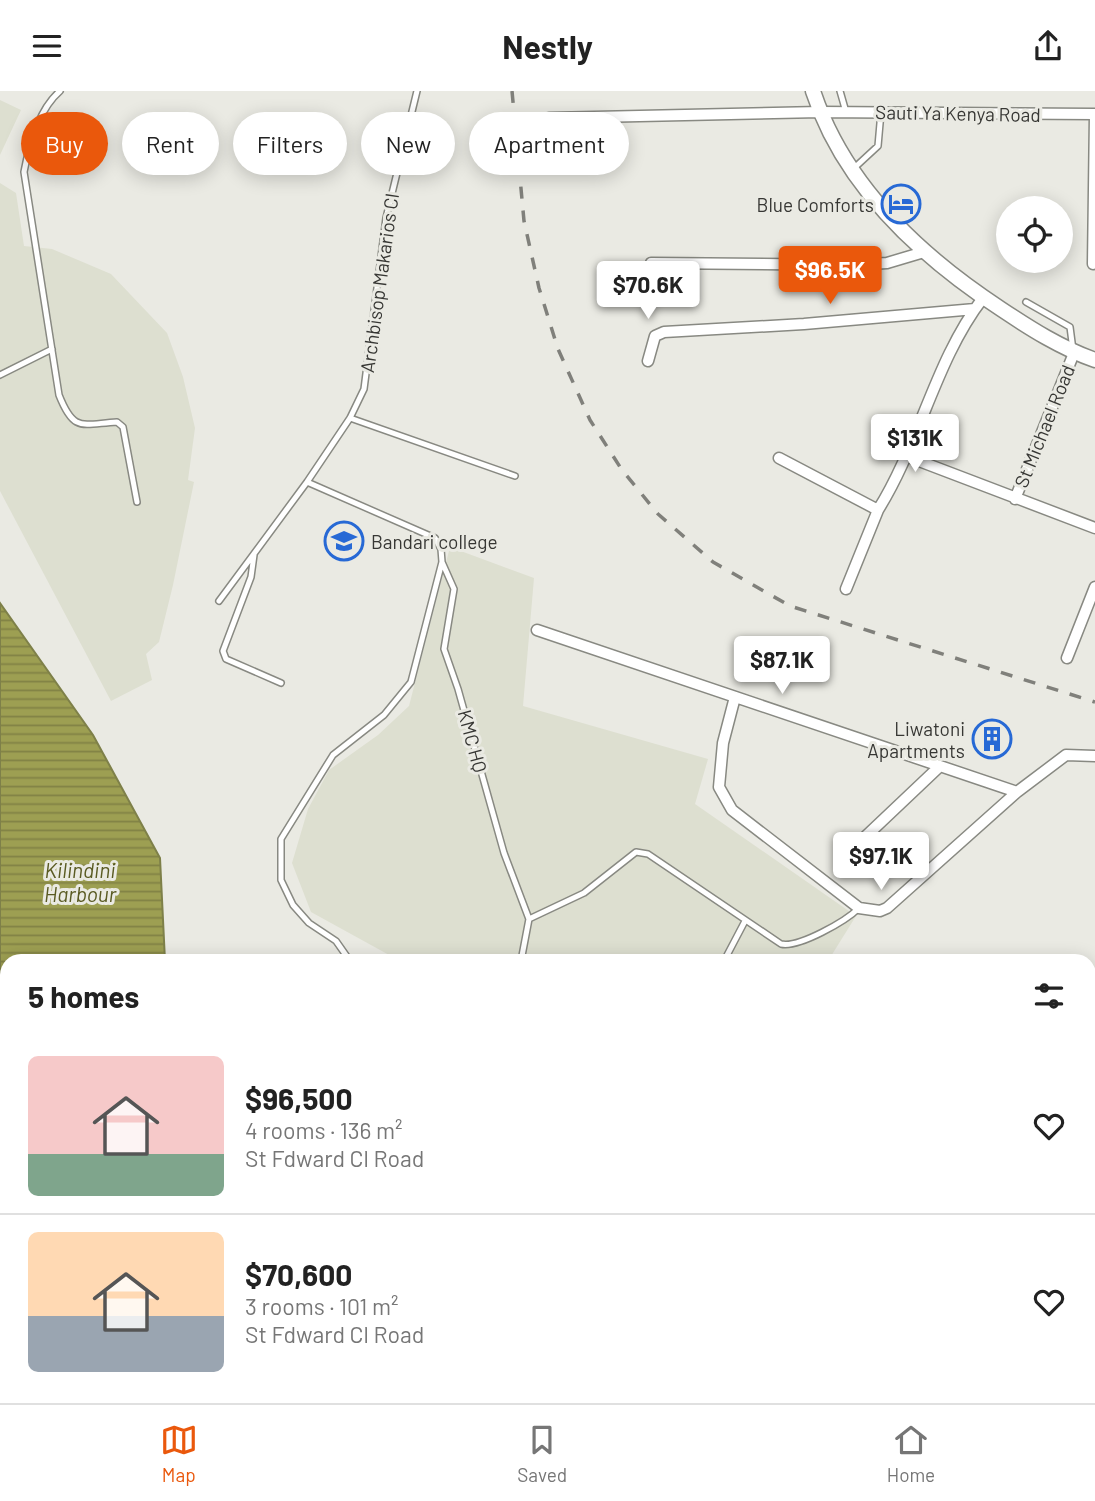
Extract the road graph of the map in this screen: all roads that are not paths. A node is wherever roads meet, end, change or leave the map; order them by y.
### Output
1 (60, 91) edge
2 (417, 91) edge
3 (813, 91) edge
4 (840, 91) edge
5 (820, 112) junction
6 (846, 112) junction
7 (881, 112) junction
8 (1095, 114) edge
9 (629, 116) edge
10 (852, 170) junction
11 (924, 252) junction
12 (650, 263) dead end
13 (1093, 264) edge
14 (1026, 302) dead end
15 (979, 303) junction
16 (52, 349) junction
17 (1074, 353) junction
18 (1095, 360) edge
19 (648, 361) dead end
20 (0, 375) edge
21 (350, 418) junction
22 (906, 456) junction
23 (779, 458) dead end
24 (515, 477) dead end
25 (307, 482) junction
26 (1015, 499) junction
27 (136, 502) dead end
28 (878, 510) junction
29 (1095, 528) edge
30 (255, 552) junction
31 (442, 562) junction
32 (1095, 587) edge
33 (846, 589) dead end
34 (219, 601) dead end
35 (537, 630) dead end
36 (1067, 658) dead end
37 (281, 683) dead end
38 (735, 697) junction
39 (1095, 755) edge
40 (940, 766) junction
41 (1017, 792) junction
42 (864, 838) dead end
43 (859, 908) junction
44 (529, 919) junction
45 (745, 921) junction
46 (345, 954) edge
47 (522, 954) edge
48 (728, 954) edge

1 - 16 lane
2 - 21 lane, Archbisop Makarios Cl
3 - 5 street
4 - 6 lane
5 - 6 street, Sauti Ya Kenya Road
5 - 9 street, Sauti Ya Kenya Road
5 - 10 street
6 - 7 street, Sauti Ya Kenya Road
7 - 8 street, Sauti Ya Kenya Road
7 - 10 lane
8 - 13 street
10 - 11 street
11 - 12 street
11 - 15 street
14 - 17 lane
15 - 17 street
15 - 19 street
15 - 22 street
16 - 20 lane
16 - 27 lane
17 - 18 street
17 - 26 street, St Michael Road
21 - 24 lane
21 - 25 lane, Archbisop Makarios Cl
22 - 26 street
22 - 28 street
23 - 28 street
25 - 30 lane, Archbisop Makarios Cl
25 - 31 lane, KMC HQ
26 - 29 street
28 - 33 street
30 - 34 lane, Archbisop Makarios Cl
30 - 37 lane
31 - 44 lane, KMC HQ
31 - 46 lane
32 - 36 street
35 - 38 street
38 - 40 street
38 - 43 street
39 - 41 street
40 - 41 street
40 - 42 street
41 - 43 street
43 - 45 lane
44 - 45 lane
44 - 47 lane
45 - 48 lane

